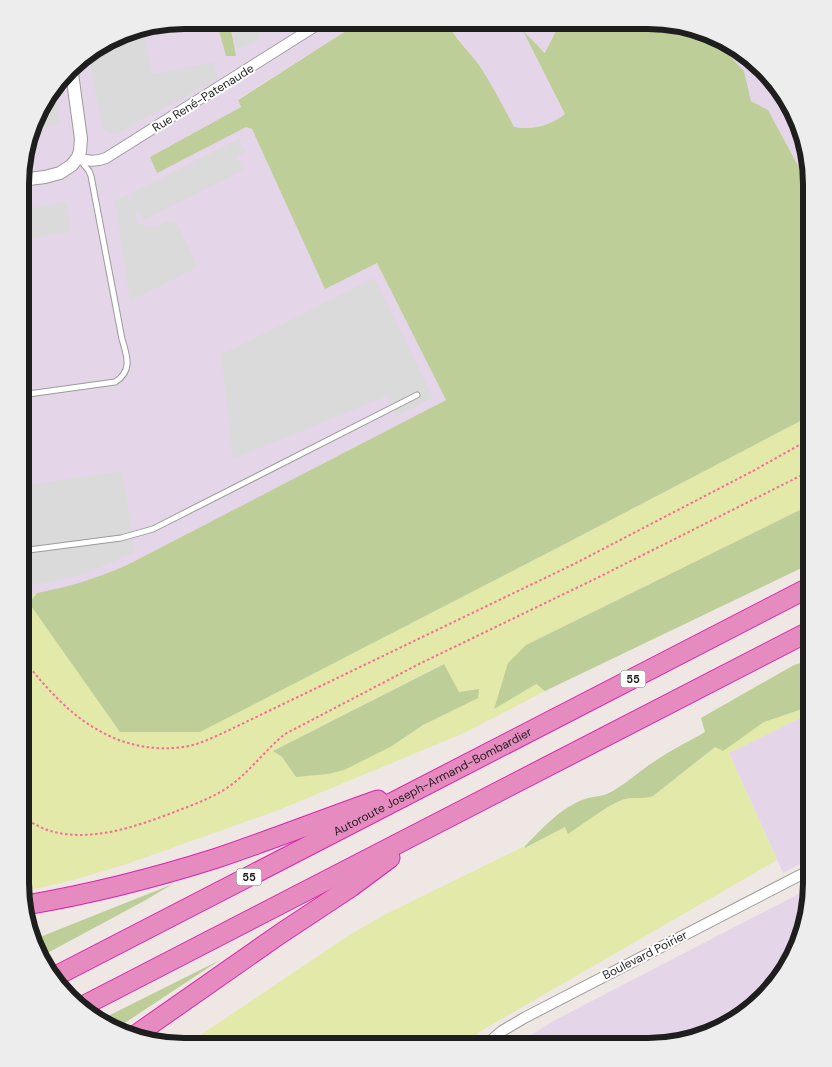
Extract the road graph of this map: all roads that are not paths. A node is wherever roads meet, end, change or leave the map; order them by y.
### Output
1 (310, 29) edge
2 (72, 76) edge
3 (78, 157) junction
4 (29, 179) edge
5 (29, 394) edge
6 (417, 395) dead end
7 (29, 550) edge
8 (803, 591) edge
9 (803, 635) edge
10 (445, 776) junction
11 (437, 824) junction
12 (803, 875) edge
13 (30, 904) edge
14 (59, 975) edge
15 (87, 1004) edge
16 (140, 1032) edge
17 (494, 1038) edge

1 - 3 street, Rue René-Patenaude
2 - 3 street
3 - 4 street
3 - 5 lane
6 - 7 lane
8 - 10 highway, Autoroute Joseph-Armand-Bombardier / 55
9 - 11 highway
10 - 13 highway
10 - 14 highway, Autoroute Joseph-Armand-Bombardier / 55
11 - 15 highway
11 - 16 highway
12 - 17 street, Boulevard Poirier

